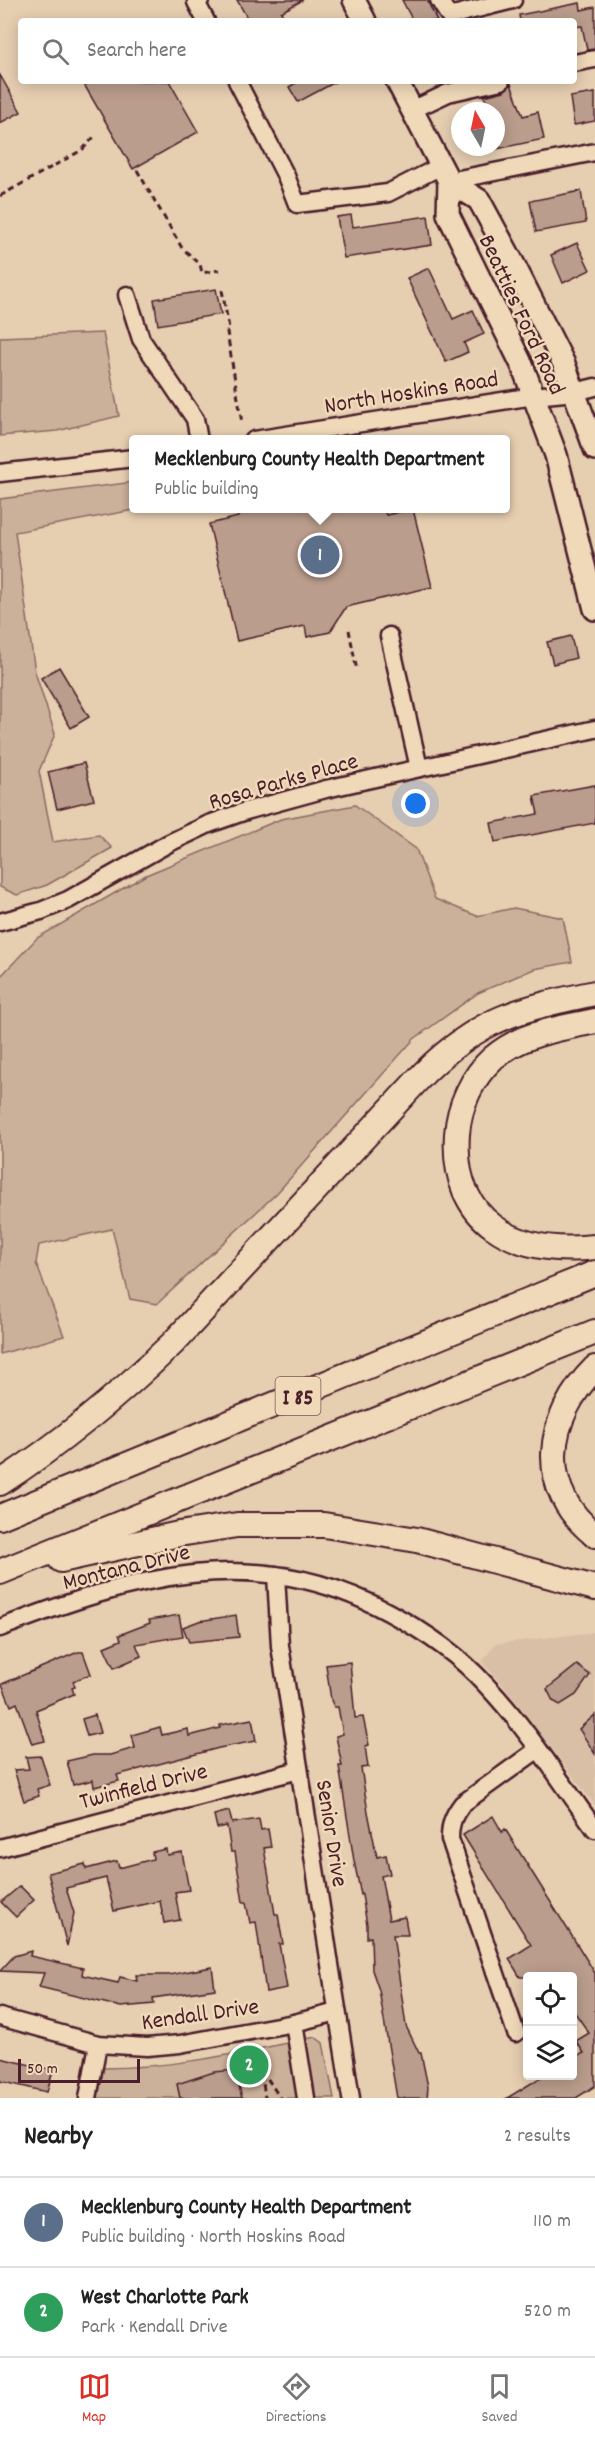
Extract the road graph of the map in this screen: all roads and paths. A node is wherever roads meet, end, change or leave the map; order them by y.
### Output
1 (200, 0) edge
2 (354, 0) edge
3 (439, 0) edge
4 (513, 0) edge
5 (204, 18) edge
6 (363, 18) edge
7 (449, 18) edge
8 (595, 59) edge
9 (577, 62) edge
10 (239, 84) edge
11 (399, 84) edge
12 (469, 85) edge
13 (412, 110) junction
14 (94, 136) dead end
15 (595, 152) edge
16 (137, 170) dead end
17 (445, 173) junction
18 (0, 196) edge
19 (219, 270) dead end
20 (222, 290) dead end
21 (127, 295) dead end
22 (585, 390) edge
23 (534, 396) junction
24 (242, 423) dead end
25 (198, 435) edge
26 (286, 435) edge
27 (595, 449) edge
28 (129, 459) edge
29 (0, 472) edge
30 (595, 609) edge
31 (349, 630) dead end
32 (389, 636) dead end
33 (357, 671) dead end
34 (595, 729) edge
35 (419, 768) junction
36 (0, 922) edge
37 (595, 993) edge
38 (595, 1021) edge
39 (595, 1247) edge
40 (595, 1273) edge
41 (595, 1332) edge
42 (595, 1368) edge
43 (0, 1482) edge
44 (0, 1517) edge
45 (595, 1535) edge
46 (0, 1573) edge
47 (276, 1575) junction
48 (595, 1588) edge
49 (0, 1628) edge
50 (537, 1750) junction
51 (299, 1770) junction
52 (595, 1829) edge
53 (0, 1848) edge
54 (337, 2012) junction
55 (0, 2017) edge
56 (294, 2023) junction
57 (516, 2033) dead end
58 (98, 2044) junction
59 (248, 2045) dead end
60 (261, 2068) junction
61 (88, 2098) edge
62 (265, 2098) edge
63 (280, 2098) edge
64 (306, 2098) edge
65 (351, 2098) edge

1 - 5 street
2 - 6 main road
3 - 7 street
4 - 7 street
8 - 9 street
10 - 17 street
11 - 13 main road, Beatties Ford Road
12 - 13 street
13 - 17 main road, Beatties Ford Road
14 - 18 path
15 - 17 street
16 - 19 path
17 - 22 main road, Beatties Ford Road
17 - 23 main road, Beatties Ford Road
20 - 24 path
21 - 25 street
22 - 23 street, North Hoskins Road
22 - 27 main road, Beatties Ford Road
23 - 26 street, North Hoskins Road
23 - 30 main road, Beatties Ford Road
28 - 29 street
31 - 33 path
32 - 35 street
34 - 35 street, Rosa Parks Place
35 - 36 street, Rosa Parks Place
37 - 43 highway
38 - 39 highway
40 - 44 highway, I 85
41 - 46 highway, I 85
42 - 45 highway
46 - 48 highway
47 - 49 street, Montana Drive
47 - 50 street, Montana Drive
47 - 51 street, Senior Drive
50 - 52 street, Montana Drive
50 - 57 street
51 - 53 street, Twinfield Drive
51 - 54 street, Senior Drive
54 - 56 street, Kendall Drive
54 - 65 street, Senior Drive
55 - 58 street, Kendall Drive
56 - 58 street, Kendall Drive
56 - 64 street
58 - 61 street
59 - 60 path
60 - 62 path
60 - 63 path

